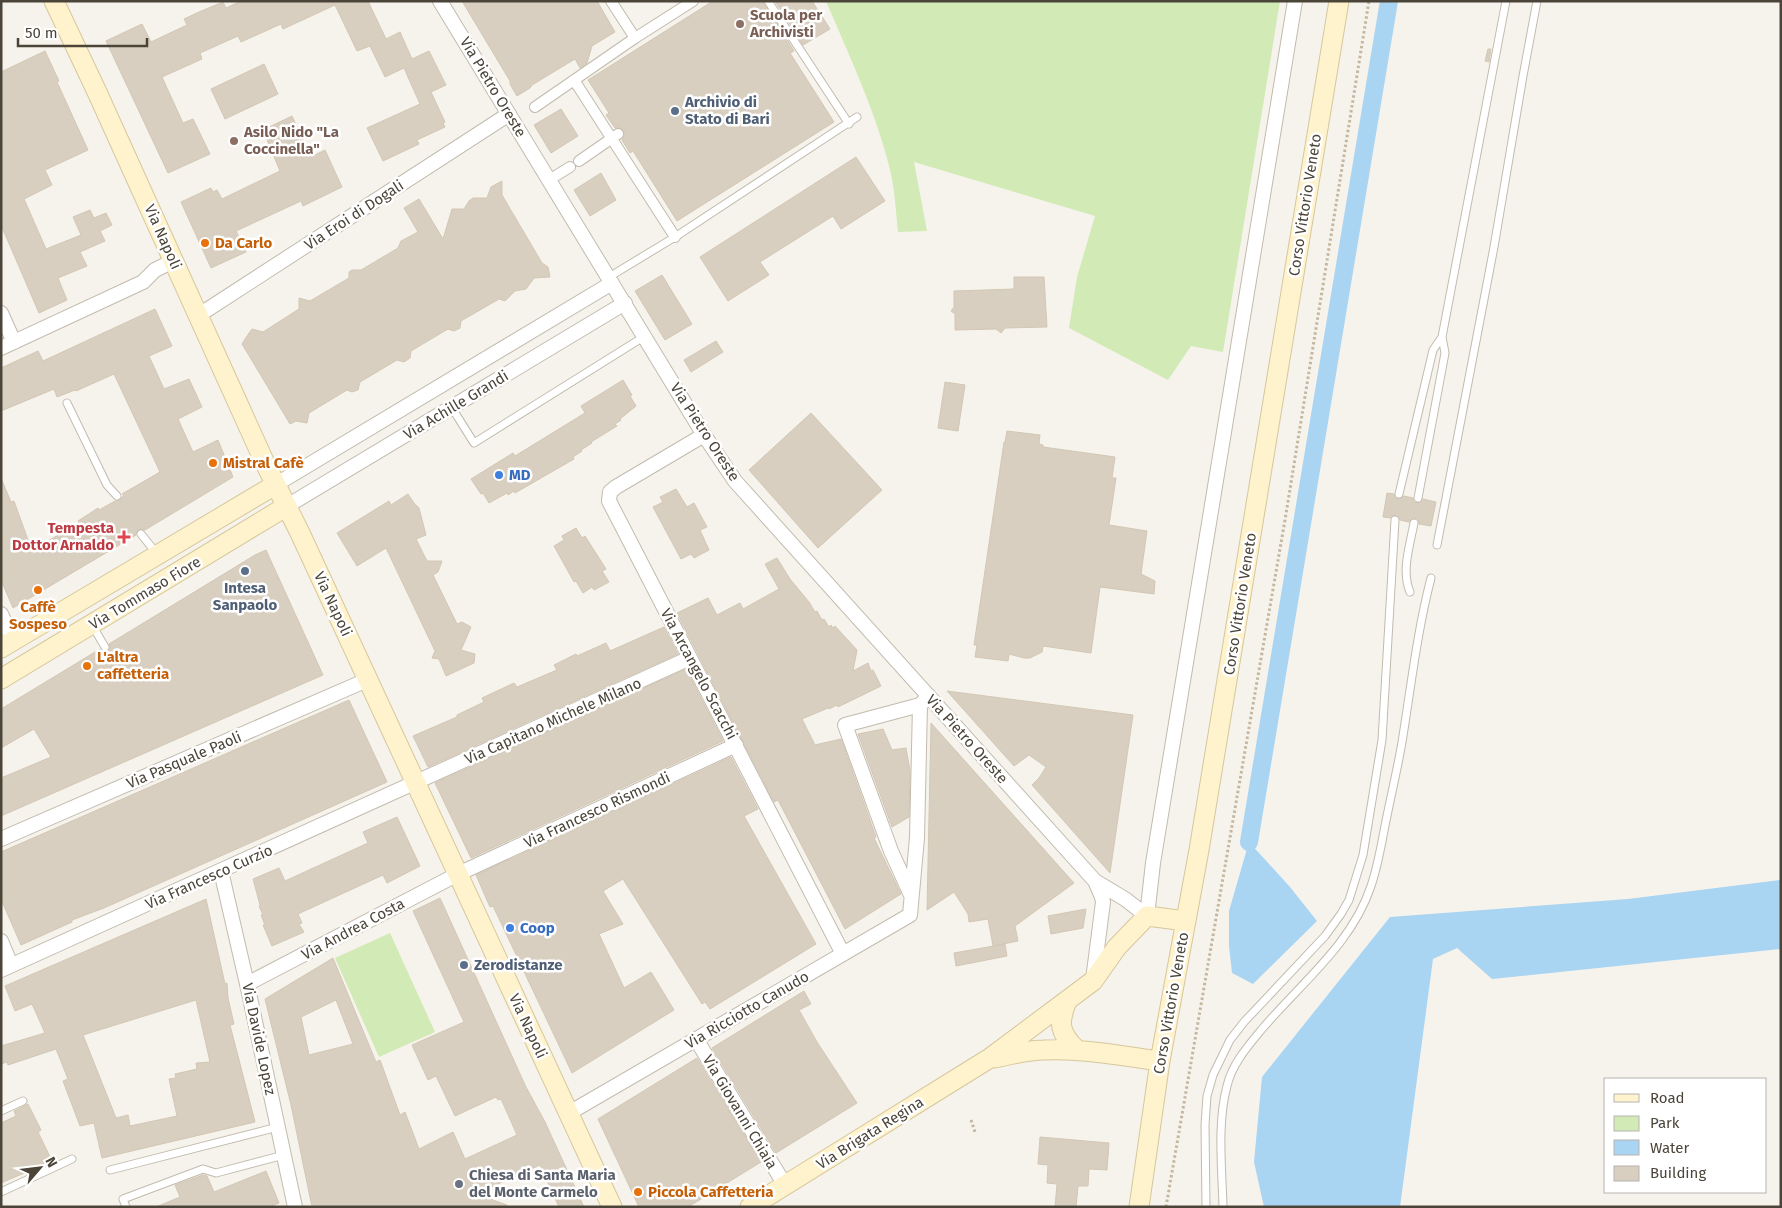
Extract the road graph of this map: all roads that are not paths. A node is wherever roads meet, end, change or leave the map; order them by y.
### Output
1 (54, 1) edge
2 (440, 1) edge
3 (611, 1) edge
4 (693, 1) edge
5 (768, 1) edge
6 (1295, 1) edge
7 (1339, 1) edge
8 (1506, 1) edge
9 (1537, 1) edge
10 (635, 38) junction
11 (574, 80) junction
12 (535, 106) dead end
13 (509, 114) junction
14 (858, 118) dead end
15 (849, 124) junction
16 (615, 136) junction
17 (549, 180) junction
18 (675, 236) junction
19 (173, 260) junction
20 (611, 280) junction
21 (625, 303) junction
22 (1, 313) edge
23 (198, 315) junction
24 (645, 336) junction
25 (1442, 338) junction
26 (14, 342) junction
27 (1, 348) edge
28 (67, 403) dead end
29 (452, 408) junction
30 (704, 435) junction
31 (275, 485) junction
32 (1399, 494) dead end
33 (117, 496) dead end
34 (1418, 498) dead end
35 (287, 506) junction
36 (220, 518) junction
37 (1395, 520) dead end
38 (1414, 523) dead end
39 (141, 534) dead end
40 (233, 540) junction
41 (1437, 545) dead end
42 (158, 555) junction
43 (1431, 578) dead end
44 (1410, 592) dead end
45 (1, 614) edge
46 (92, 625) junction
47 (7, 644) edge
48 (105, 646) dead end
49 (690, 658) junction
50 (1, 679) edge
51 (367, 680) junction
52 (924, 701) junction
53 (736, 745) junction
54 (415, 783) junction
55 (1, 839) edge
56 (221, 871) junction
57 (458, 874) junction
58 (1095, 881) junction
59 (913, 898) junction
60 (1148, 916) junction
61 (1186, 921) junction
62 (1, 941) edge
63 (843, 954) junction
64 (6, 967) edge
65 (1093, 981) junction
66 (248, 984) junction
67 (1067, 1001) junction
68 (696, 1039) junction
69 (1077, 1050) junction
70 (990, 1058) junction
71 (1160, 1061) junction
72 (23, 1102) dead end
73 (1, 1110) edge
74 (569, 1112) junction
75 (278, 1127) junction
76 (284, 1155) junction
77 (72, 1159) dead end
78 (110, 1170) dead end
79 (785, 1185) junction
80 (1, 1192) edge
81 (126, 1207) edge
82 (295, 1207) edge
83 (612, 1207) edge
84 (750, 1207) edge
85 (1138, 1207) edge
86 (1206, 1207) edge
87 (1223, 1207) edge

1 - 19 main road, Via Napoli
2 - 13 street, Via Pietro Oreste
3 - 10 street
4 - 10 street
5 - 15 lane
6 - 60 street
7 - 61 main road, Corso Vittorio Veneto
8 - 25 lane
9 - 41 lane
10 - 11 street
11 - 12 street
11 - 16 street
13 - 17 street, Via Pietro Oreste
13 - 23 street, Via Eroi di Dogali
14 - 15 lane
15 - 18 lane
16 - 17 street
16 - 18 street
17 - 20 street, Via Pietro Oreste
18 - 20 lane
19 - 23 main road, Via Napoli
19 - 26 street
20 - 21 street, Via Pietro Oreste
20 - 31 street, Via Achille Grandi
21 - 24 street, Via Pietro Oreste
21 - 29 street, Via Achille Grandi
22 - 26 street
23 - 31 main road, Via Napoli
24 - 29 lane
24 - 30 street, Via Pietro Oreste
25 - 32 lane
25 - 34 lane
26 - 27 street
28 - 33 lane
29 - 35 street, Via Achille Grandi
30 - 49 street, Via Arcangelo Scacchi
30 - 52 street, Via Pietro Oreste
31 - 35 main road, Via Napoli
31 - 36 main road, Via Tommaso Fiore
35 - 40 main road, Via Tommaso Fiore
35 - 51 main road, Via Napoli
36 - 40 main road
36 - 42 main road, Via Tommaso Fiore
37 - 86 lane
38 - 44 lane
39 - 42 lane
40 - 46 main road, Via Tommaso Fiore
42 - 47 main road, Via Tommaso Fiore
43 - 87 lane
45 - 47 street
46 - 48 lane
46 - 50 main road, Via Tommaso Fiore
49 - 53 street, Via Arcangelo Scacchi
49 - 54 street, Via Capitano Michele Milano
51 - 54 main road, Via Napoli
51 - 55 street, Via Pasquale Paoli
52 - 58 street, Via Pietro Oreste
52 - 59 street
52 - 59 street
53 - 57 street, Via Francesco Rismondi
53 - 63 street, Via Arcangelo Scacchi
54 - 56 street, Via Francesco Curzio
54 - 57 main road, Via Napoli
56 - 64 street, Via Francesco Curzio
56 - 66 street, Via Davide Lopez
57 - 66 street, Via Andrea Costa
57 - 74 main road, Via Napoli
58 - 60 street, Via Pietro Oreste
58 - 65 street, Via Pietro Oreste
59 - 63 street, Via Ricciotto Canudo
60 - 61 main road
60 - 65 main road, Via Brigata Regina
61 - 71 main road, Corso Vittorio Veneto
62 - 64 street
63 - 68 street, Via Ricciotto Canudo
65 - 67 main road, Via Brigata Regina
66 - 75 street, Via Davide Lopez
67 - 69 main road
67 - 70 main road, Via Brigata Regina
68 - 74 street, Via Ricciotto Canudo
68 - 79 street, Via Giovanni Chiaia
69 - 70 main road
69 - 71 main road
70 - 79 main road, Via Brigata Regina
71 - 85 main road, Corso Vittorio Veneto
72 - 73 lane
74 - 83 main road, Via Napoli
75 - 76 street, Via Davide Lopez
75 - 78 lane
76 - 81 lane
76 - 82 street, Via Davide Lopez
77 - 80 lane
79 - 84 main road, Via Brigata Regina

